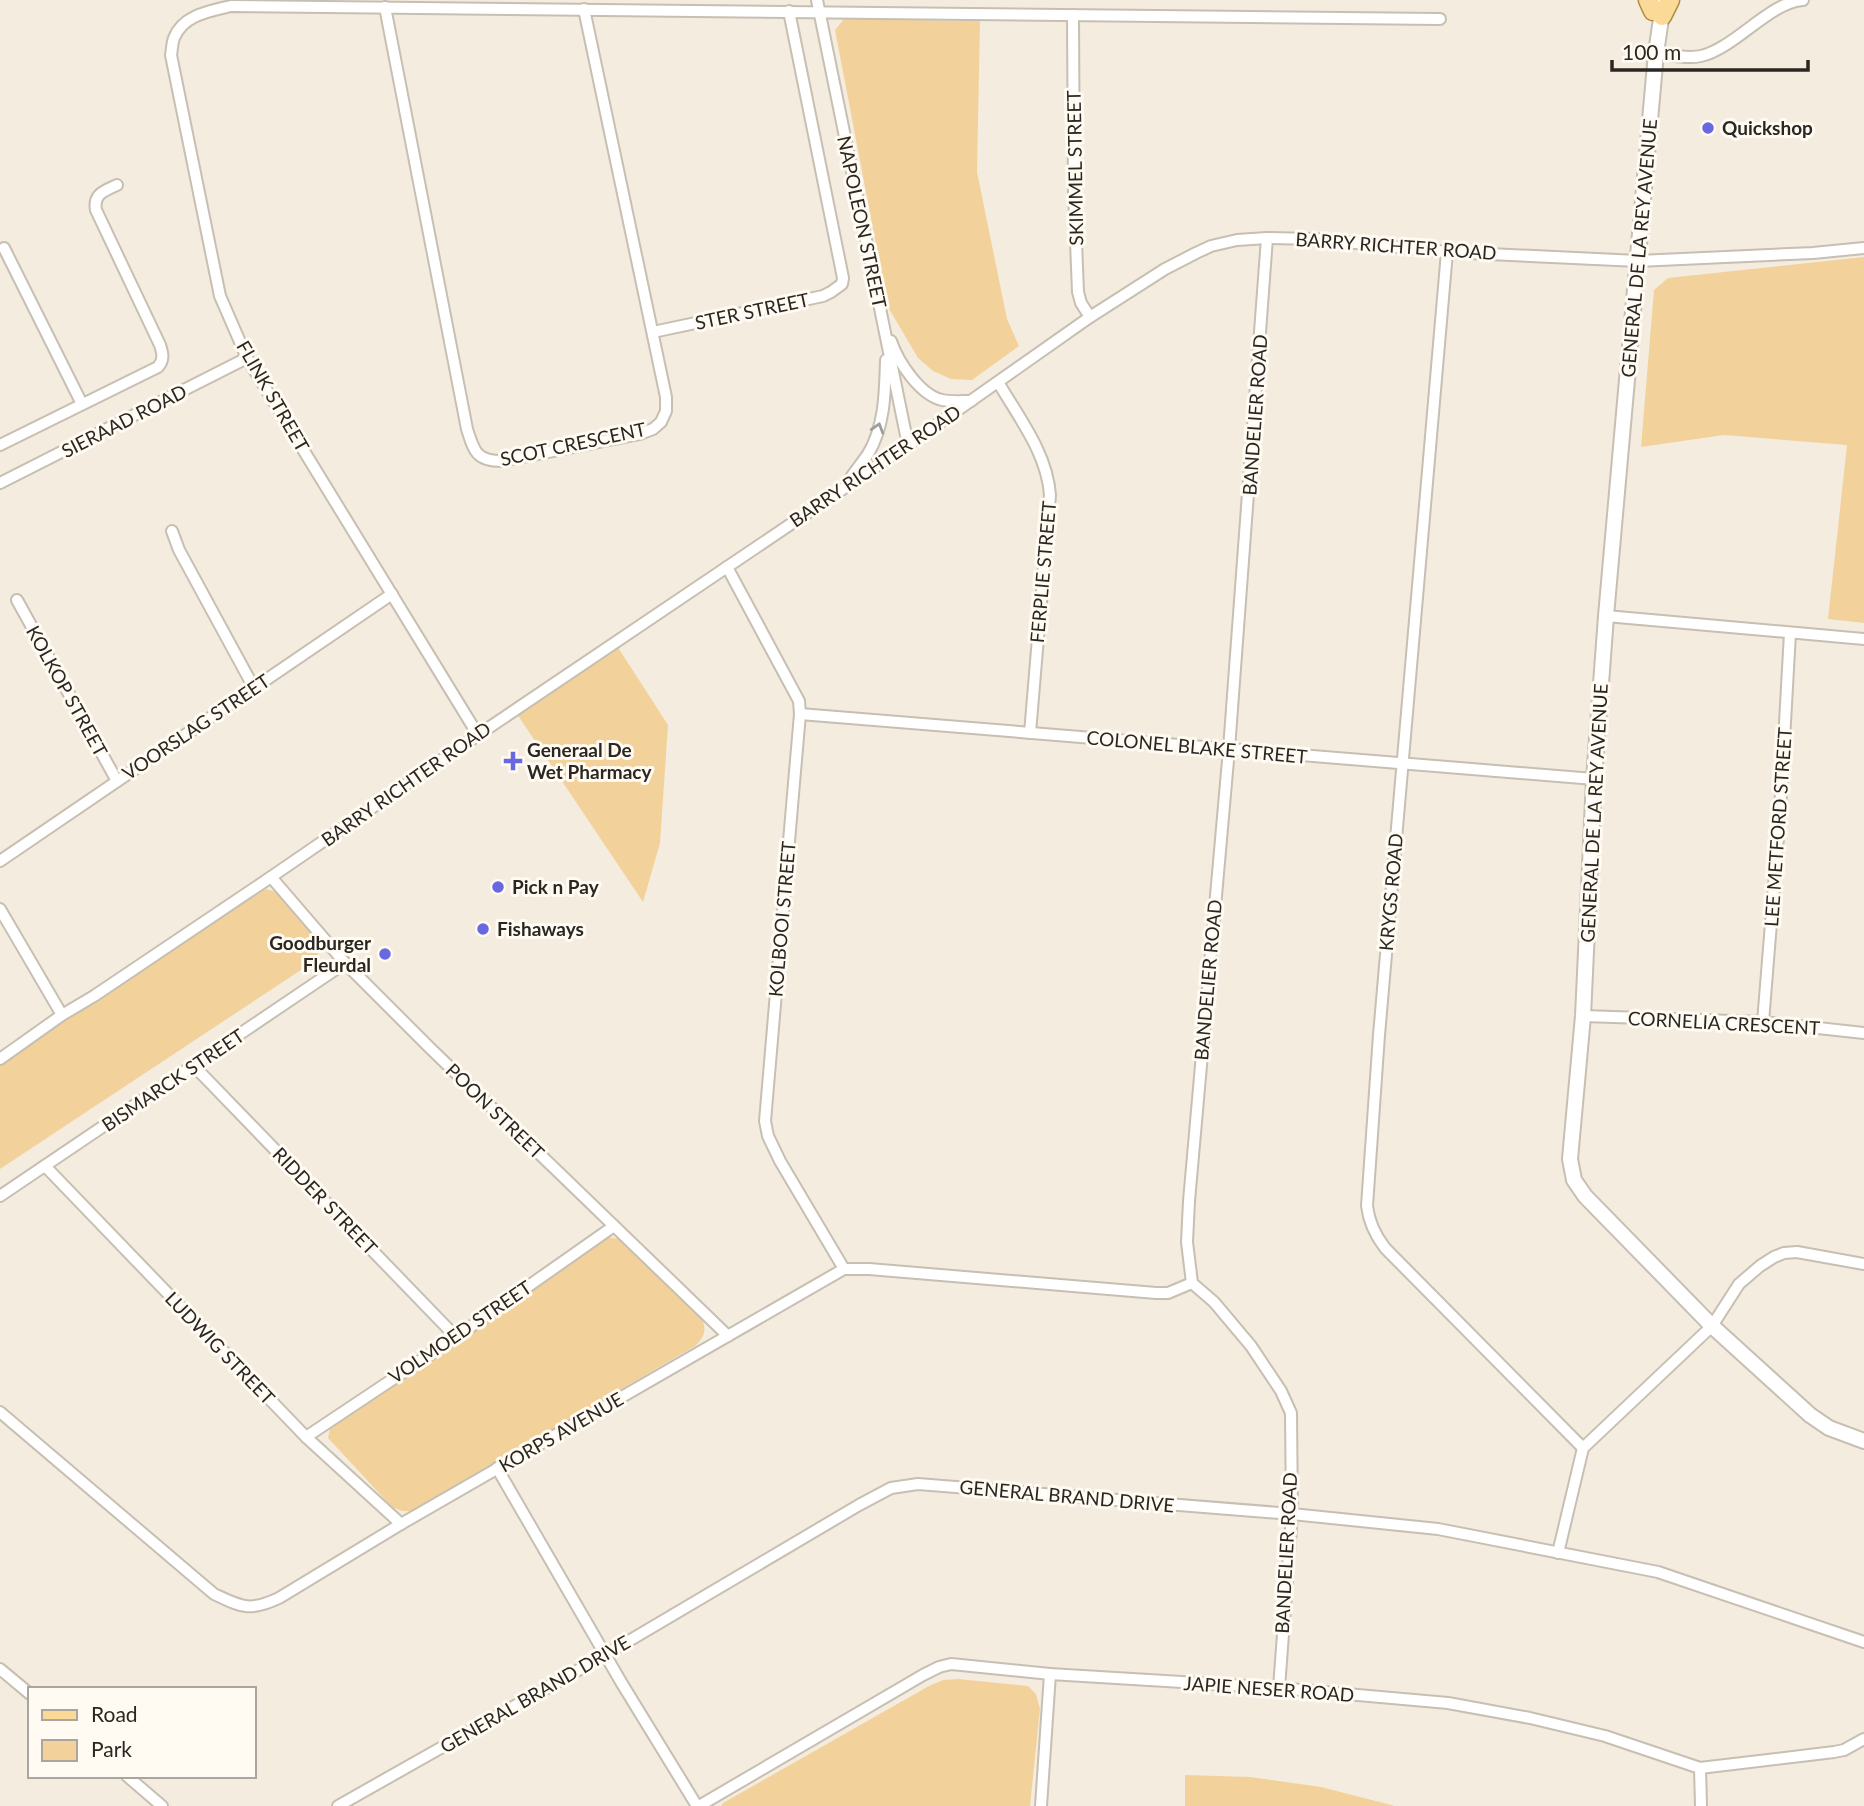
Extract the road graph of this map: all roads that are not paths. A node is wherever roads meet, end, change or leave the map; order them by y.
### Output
1 (1802, 0) edge
2 (1658, 5) edge
3 (818, 6) edge
4 (385, 7) junction
5 (583, 9) junction
6 (789, 11) junction
7 (1073, 15) junction
8 (1440, 19) dead end
9 (1657, 53) junction
10 (117, 185) dead end
11 (1267, 238) junction
12 (4, 248) dead end
13 (1864, 248) edge
14 (1447, 252) junction
15 (1639, 261) junction
16 (843, 278) joint
17 (881, 316) junction
18 (1090, 317) junction
19 (653, 332) junction
20 (887, 344) junction
21 (247, 358) junction
22 (998, 383) junction
23 (971, 401) junction
24 (82, 404) junction
25 (0, 445) edge
26 (908, 445) junction
27 (0, 484) edge
28 (844, 487) junction
29 (172, 531) dead end
30 (727, 566) junction
31 (392, 594) junction
32 (17, 600) dead end
33 (1606, 616) junction
34 (1790, 633) junction
35 (1864, 639) edge
36 (254, 688) junction
37 (800, 714) junction
38 (1030, 733) junction
39 (478, 734) junction
40 (1229, 749) junction
41 (1402, 763) junction
42 (1594, 779) junction
43 (117, 782) junction
44 (0, 861) edge
45 (271, 877) junction
46 (0, 909) edge
47 (345, 962) junction
48 (62, 1015) junction
49 (1583, 1016) junction
50 (1763, 1022) junction
51 (1864, 1033) edge
52 (0, 1059) edge
53 (194, 1066) junction
54 (45, 1166) junction
55 (0, 1196) edge
56 (614, 1226) junction
57 (1864, 1264) edge
58 (844, 1269) junction
59 (1192, 1283) junction
60 (1712, 1326) junction
61 (728, 1336) junction
62 (456, 1337) junction
63 (0, 1412) edge
64 (306, 1437) junction
65 (1864, 1441) edge
66 (1583, 1448) junction
67 (497, 1468) junction
68 (1292, 1514) junction
69 (401, 1524) junction
70 (1558, 1553) junction
71 (1864, 1642) edge
72 (605, 1655) junction
73 (0, 1669) edge
74 (1050, 1674) junction
75 (1279, 1689) junction
76 (28, 1692) edge
77 (1864, 1739) edge
78 (1700, 1768) junction
79 (129, 1778) edge
80 (162, 1806) edge
81 (338, 1806) edge
82 (698, 1806) edge
83 (1041, 1806) edge
84 (1701, 1806) edge

1 - 9 street
2 - 9 street, GENERAL DE LA REY AVENUE
3 - 6 street
3 - 7 street
3 - 17 street, NAPOLEON STREET
4 - 5 street
4 - 19 street, SCOT CRESCENT
4 - 21 street, FLINK STREET
5 - 6 street
5 - 19 street, SCOT CRESCENT
6 - 16 street, NAPOLEON STREET
7 - 8 street
7 - 18 street, SKIMMEL STREET
9 - 15 street, GENERAL DE LA REY AVENUE
10 - 24 street
11 - 14 street, BARRY RICHTER ROAD
11 - 18 street, BARRY RICHTER ROAD
11 - 40 street, BANDELIER ROAD
12 - 24 street
13 - 15 street, BARRY RICHTER ROAD
14 - 15 street, BARRY RICHTER ROAD
14 - 41 street, KRYGS ROAD
15 - 33 street, GENERAL DE LA REY AVENUE
16 - 19 street, STER STREET
17 - 20 street, NAPOLEON STREET
17 - 23 street
18 - 22 street, BARRY RICHTER ROAD
20 - 26 street, NAPOLEON STREET
28 -> 20 street
21 - 27 street, SIERAAD ROAD
21 - 31 street, FLINK STREET
22 - 23 street, BARRY RICHTER ROAD
22 - 38 street, FERPLIE STREET
23 - 26 street, BARRY RICHTER ROAD
24 - 25 street
26 - 28 street, BARRY RICHTER ROAD
28 - 30 street, BARRY RICHTER ROAD
29 - 36 street
30 - 37 street, KOLBOOI STREET
30 - 39 street, BARRY RICHTER ROAD
31 - 36 street, VOORSLAG STREET
31 - 39 street, FLINK STREET
32 - 43 street, KOLKOP STREET
33 - 34 street
33 - 42 street, GENERAL DE LA REY AVENUE
34 - 35 street
34 - 50 street, LEE METFORD STREET
36 - 43 street, VOORSLAG STREET
37 - 38 street, COLONEL BLAKE STREET
37 - 58 street, KOLBOOI STREET
38 - 40 street, COLONEL BLAKE STREET
39 - 45 street, BARRY RICHTER ROAD
40 - 41 street, COLONEL BLAKE STREET
40 - 59 street, BANDELIER ROAD
41 - 42 street, COLONEL BLAKE STREET
41 - 66 street, KRYGS ROAD
42 - 49 street, GENERAL DE LA REY AVENUE
43 - 44 street, VOORSLAG STREET
45 - 47 street, POON STREET
45 - 48 street, BARRY RICHTER ROAD
46 - 48 street
47 - 53 street, BISMARCK STREET
47 - 56 street, POON STREET
48 - 52 street, BARRY RICHTER ROAD
49 - 50 street, CORNELIA CRESCENT
49 - 60 street, GENERAL DE LA REY AVENUE
50 - 51 street, CORNELIA CRESCENT
53 - 54 street, BISMARCK STREET
53 - 62 street, RIDDER STREET
54 - 55 street, BISMARCK STREET
54 - 64 street, LUDWIG STREET
56 - 61 street, POON STREET
56 - 62 street, VOLMOED STREET
57 - 60 street
58 - 59 street
58 - 61 street, KORPS AVENUE
59 - 68 street, BANDELIER ROAD
60 - 65 street, GENERAL DE LA REY AVENUE
60 - 66 street
61 - 67 street, KORPS AVENUE
62 - 64 street, VOLMOED STREET
63 - 69 street, KORPS AVENUE
64 - 69 street, LUDWIG STREET
66 - 70 street
67 - 69 street, KORPS AVENUE
67 - 72 street
68 - 70 street, GENERAL BRAND DRIVE
68 - 72 street, GENERAL BRAND DRIVE
68 - 75 street, BANDELIER ROAD
70 - 71 street, GENERAL BRAND DRIVE
72 - 81 street, GENERAL BRAND DRIVE
72 - 82 street
73 - 76 street
74 - 75 street, JAPIE NESER ROAD
74 - 82 street, JAPIE NESER ROAD
74 - 83 street
75 - 78 street, JAPIE NESER ROAD
77 - 78 street, JAPIE NESER ROAD
78 - 84 street
79 - 80 street

